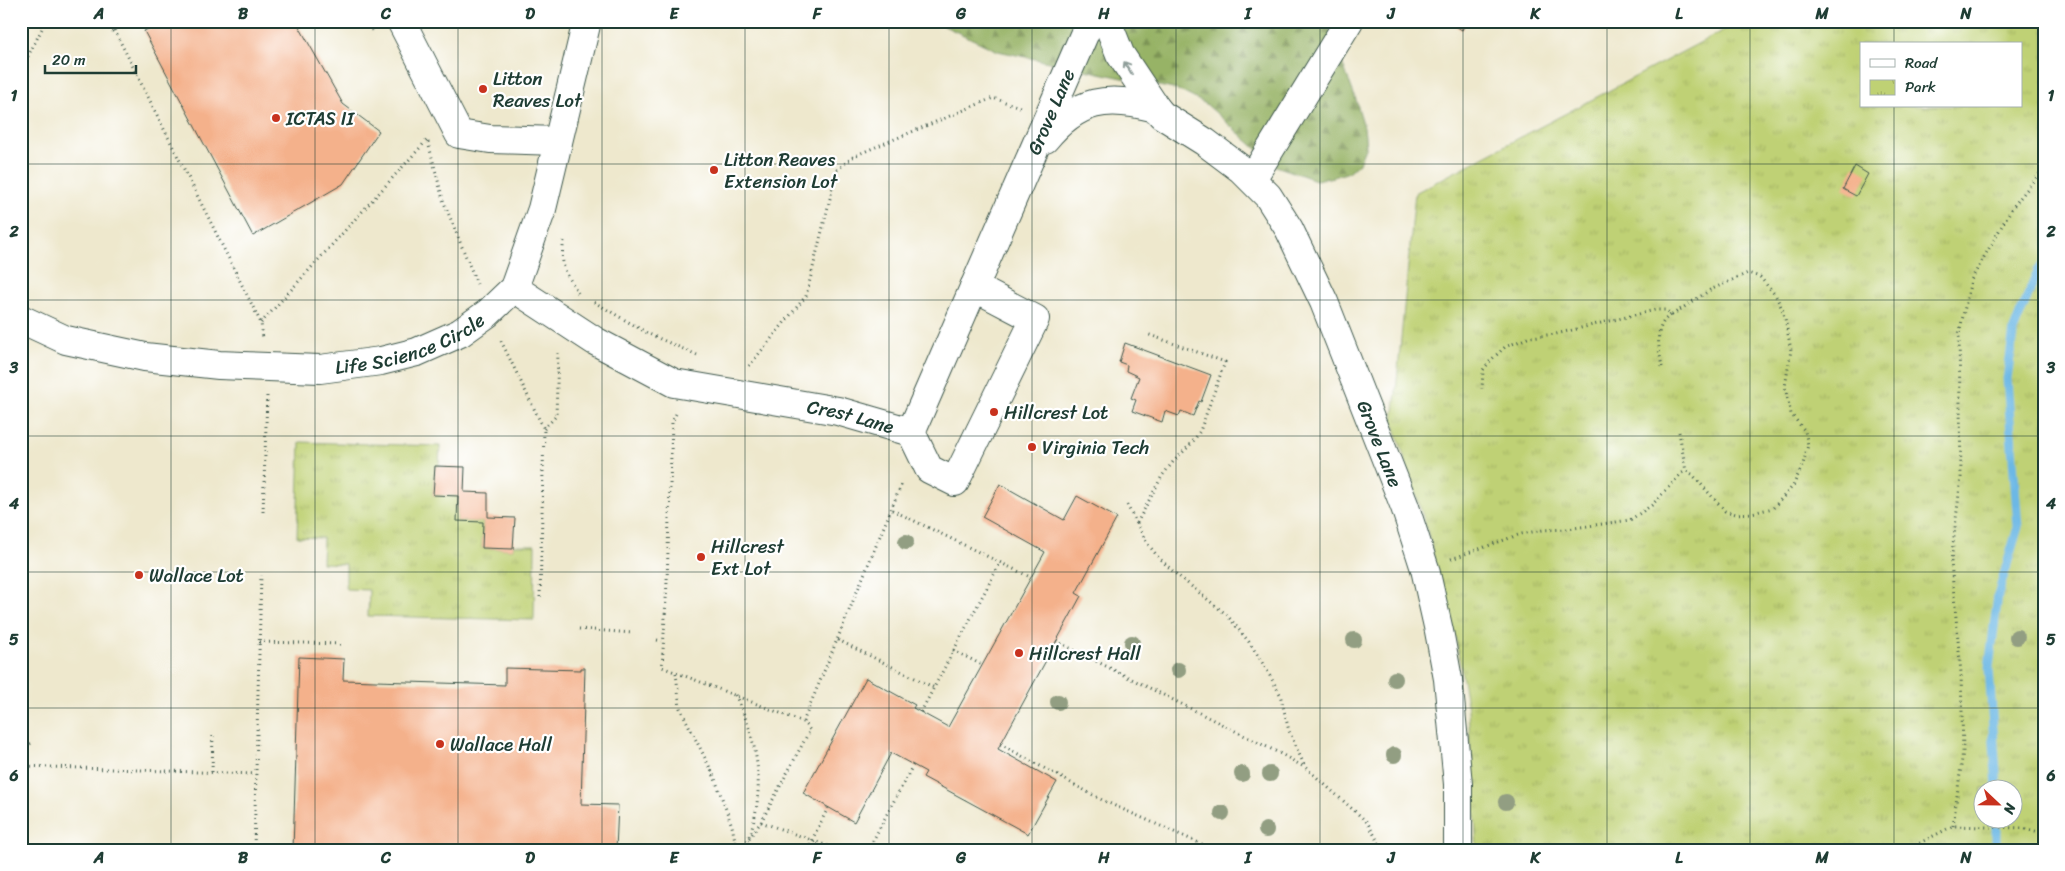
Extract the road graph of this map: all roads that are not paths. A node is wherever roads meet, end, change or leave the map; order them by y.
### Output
1 (402, 21) edge
2 (587, 21) edge
3 (1090, 21) edge
4 (1106, 21) edge
5 (1349, 21) edge
6 (1156, 108) junction
7 (558, 141) junction
8 (1033, 153) junction
9 (1252, 179) junction
10 (974, 287) junction
11 (514, 288) junction
12 (21, 319) edge
13 (911, 432) junction
14 (1458, 850) edge

1 - 7 street
2 - 7 street, Life Science Circle
3 - 8 street, Grove Lane
6 -> 4 street, Grove Lane
5 - 9 street
6 - 8 street, Grove Lane
6 - 9 street, Grove Lane
7 - 11 street, Life Science Circle
8 - 10 street, Crest Lane
9 - 14 street, Grove Lane
10 - 13 street, Crest Lane
10 - 13 street
11 - 12 street, Life Science Circle
11 - 13 street, Crest Lane

